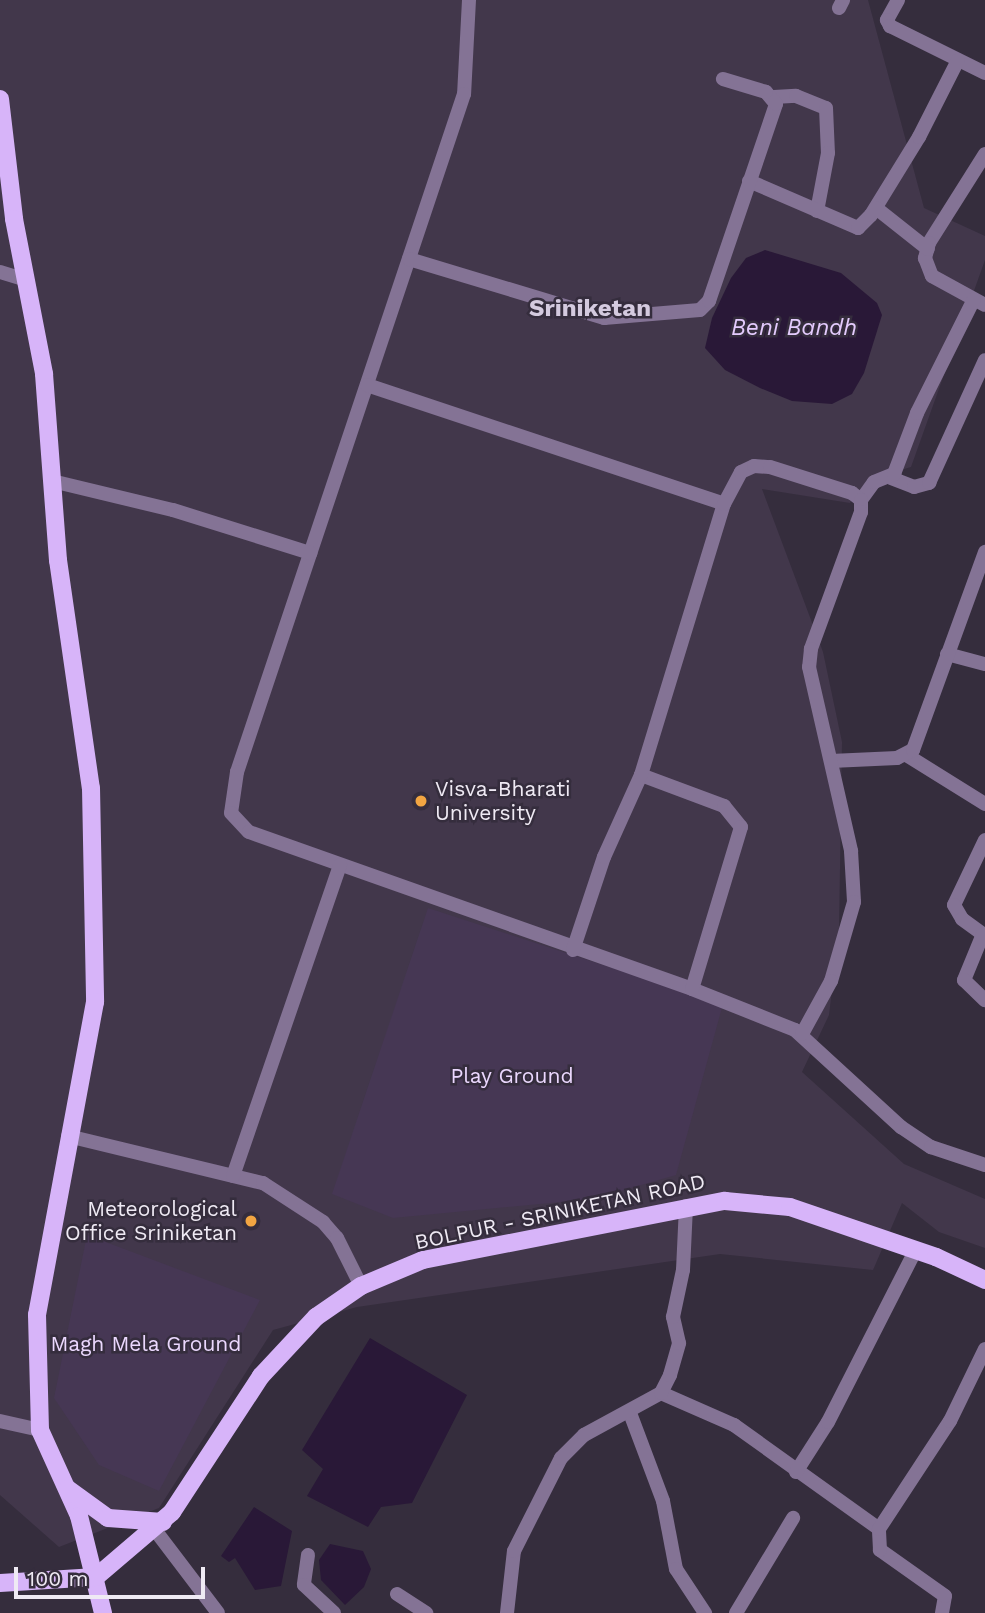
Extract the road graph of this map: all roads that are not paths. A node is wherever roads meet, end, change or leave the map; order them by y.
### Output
1 (469, 0) edge
2 (898, 0) edge
3 (958, 60) junction
4 (985, 73) edge
5 (723, 79) dead end
6 (774, 97) junction
7 (0, 99) edge
8 (985, 154) edge
9 (749, 181) junction
10 (876, 208) junction
11 (817, 211) junction
12 (928, 249) junction
13 (409, 259) junction
14 (0, 272) edge
15 (26, 280) junction
16 (979, 302) edge
17 (985, 360) edge
18 (367, 385) junction
19 (891, 478) junction
20 (52, 481) junction
21 (861, 500) junction
22 (724, 504) junction
23 (985, 552) edge
24 (310, 553) junction
25 (979, 584) edge
26 (947, 654) junction
27 (985, 664) edge
28 (908, 756) junction
29 (831, 761) junction
30 (641, 775) junction
31 (985, 804) edge
32 (985, 840) edge
33 (340, 865) junction
34 (984, 932) edge
35 (573, 950) junction
36 (692, 989) junction
37 (985, 1000) edge
38 (802, 1034) junction
39 (68, 1136) junction
40 (985, 1165) edge
41 (233, 1176) junction
42 (686, 1206) junction
43 (915, 1251) junction
44 (985, 1280) edge
45 (361, 1286) junction
46 (985, 1349) edge
47 (661, 1393) junction
48 (630, 1413) junction
49 (0, 1421) edge
50 (40, 1430) junction
51 (796, 1472) junction
52 (67, 1488) junction
53 (793, 1518) dead end
54 (159, 1526) junction
55 (879, 1530) junction
56 (308, 1555) dead end
57 (96, 1577) junction
58 (0, 1583) edge
59 (397, 1594) dead end
60 (103, 1613) edge
61 (218, 1613) edge
62 (334, 1613) edge
63 (426, 1613) edge
64 (507, 1613) edge
65 (705, 1613) edge
66 (736, 1613) edge
67 (942, 1613) edge

1 - 13 street
2 - 3 street
3 - 4 street
3 - 10 street
5 - 6 street
6 - 9 street
6 - 11 street
7 - 15 main road
8 - 12 street
9 - 11 street
9 - 13 street
10 - 11 street
10 - 12 street
12 - 16 street
13 - 18 street
14 - 15 street
15 - 20 main road
16 - 19 street
17 - 19 street
18 - 22 street
18 - 24 street
19 - 21 street
20 - 24 street
20 - 39 main road
21 - 22 street
21 - 29 street
22 - 30 street
23 - 25 street
24 - 33 street
25 - 26 street
26 - 27 street
26 - 28 street
28 - 29 street
28 - 31 street
29 - 38 street
30 - 35 street
30 - 36 street
32 - 34 street
33 - 35 street
33 - 41 street
34 - 37 street
35 - 36 street
36 - 38 street
38 - 40 street
39 - 41 street
39 - 50 main road
41 - 45 street
42 - 43 main road, BOLPUR - SRINIKETAN ROAD
42 - 45 main road, BOLPUR - SRINIKETAN ROAD
42 - 47 street
43 - 44 main road, BOLPUR - SRINIKETAN ROAD
43 - 51 street
45 - 54 main road, BOLPUR - SRINIKETAN ROAD
46 - 55 street
47 - 48 street
47 - 51 street
48 - 64 street
48 - 65 street
49 - 50 street
50 - 52 main road
51 - 55 street
52 - 54 main road
52 - 57 main road
53 - 66 street
54 - 57 main road, BOLPUR - SRINIKETAN ROAD
54 - 61 street
55 - 67 street
56 - 62 street
57 - 58 main road
57 - 60 main road
59 - 63 street

